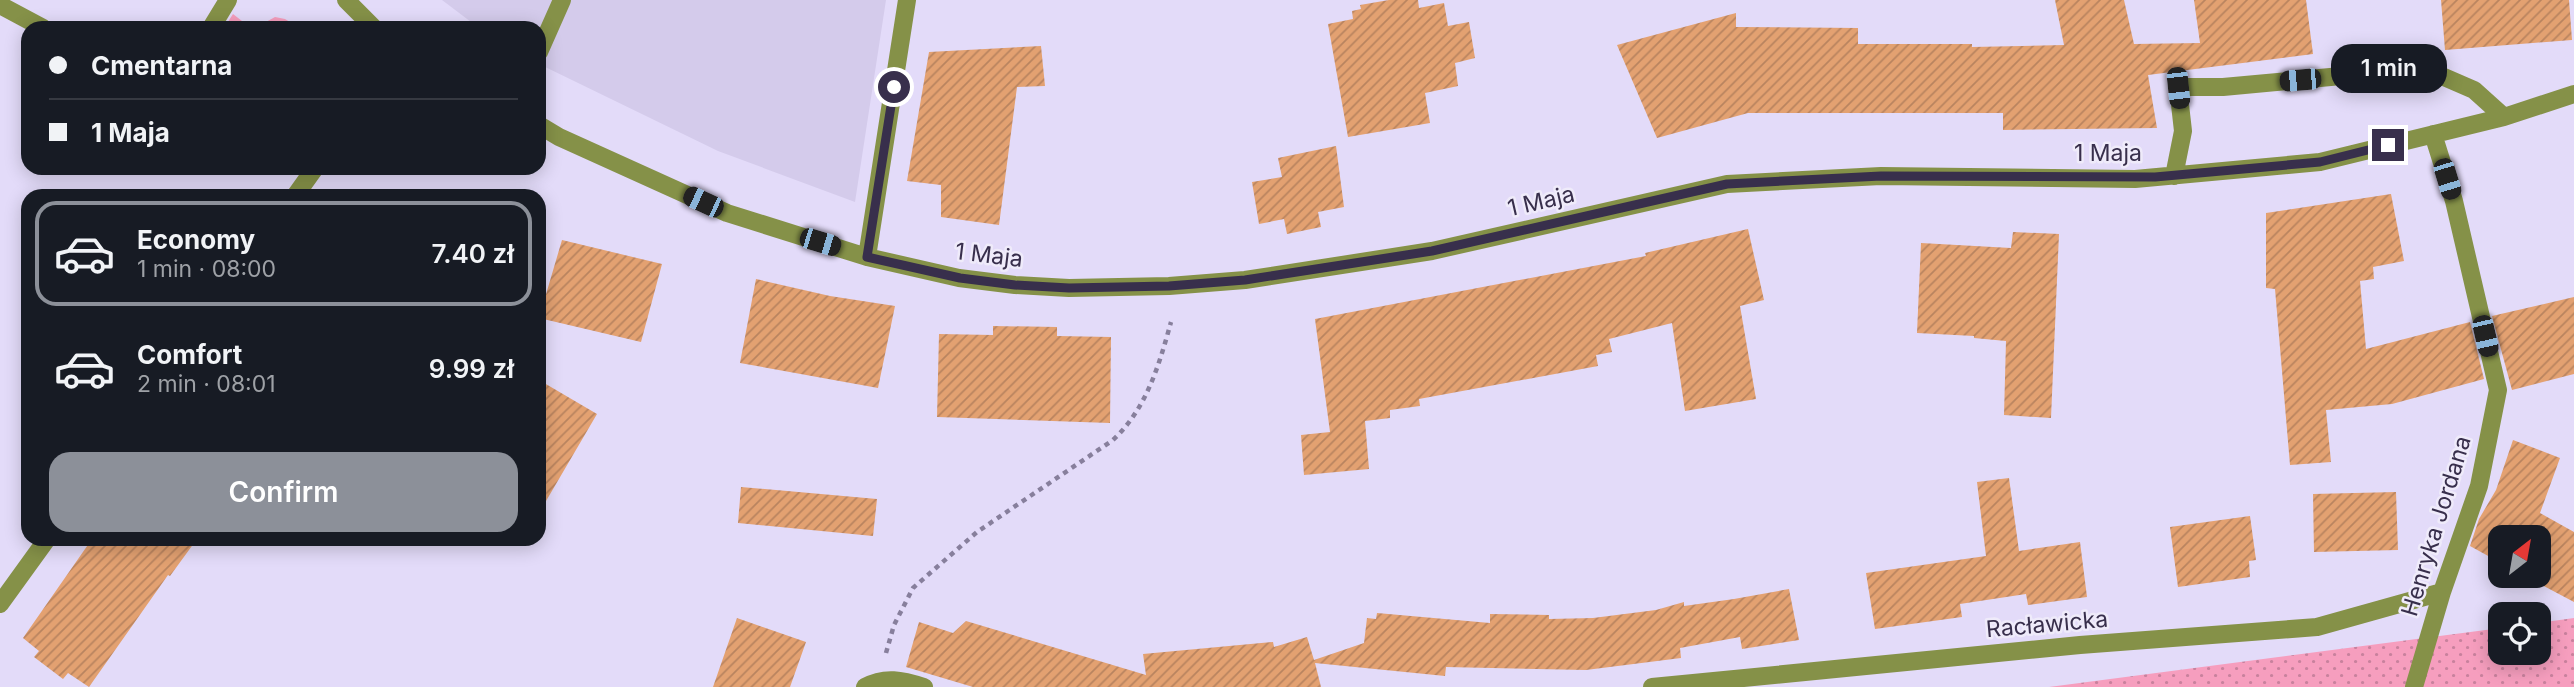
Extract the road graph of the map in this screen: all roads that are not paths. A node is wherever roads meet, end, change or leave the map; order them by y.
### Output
1 (228, 0) edge
2 (346, 0) edge
3 (562, 0) edge
4 (907, 0) edge
5 (0, 5) edge
6 (30, 21) edge
7 (215, 21) edge
8 (367, 21) edge
9 (546, 36) edge
10 (2574, 94) edge
11 (2504, 117) junction
12 (546, 129) edge
13 (2433, 134) junction
14 (2174, 176) junction
15 (867, 257) junction
16 (42, 546) edge
17 (2442, 593) junction
18 (0, 604) edge
19 (871, 683) edge
20 (923, 687) edge
21 (1652, 687) edge
22 (2414, 687) edge

1 - 7 street
2 - 8 street
3 - 9 street
4 - 15 street
5 - 6 street
10 - 11 street, 1 Maja
11 - 13 street, 1 Maja
11 - 14 street
12 - 15 street, 1 Maja
13 - 14 street, 1 Maja
13 - 17 street, Henryka Jordana
14 - 15 street, 1 Maja
16 - 18 street
17 - 21 street, Racławicka
17 - 22 street, Henryka Jordana
19 - 20 street

